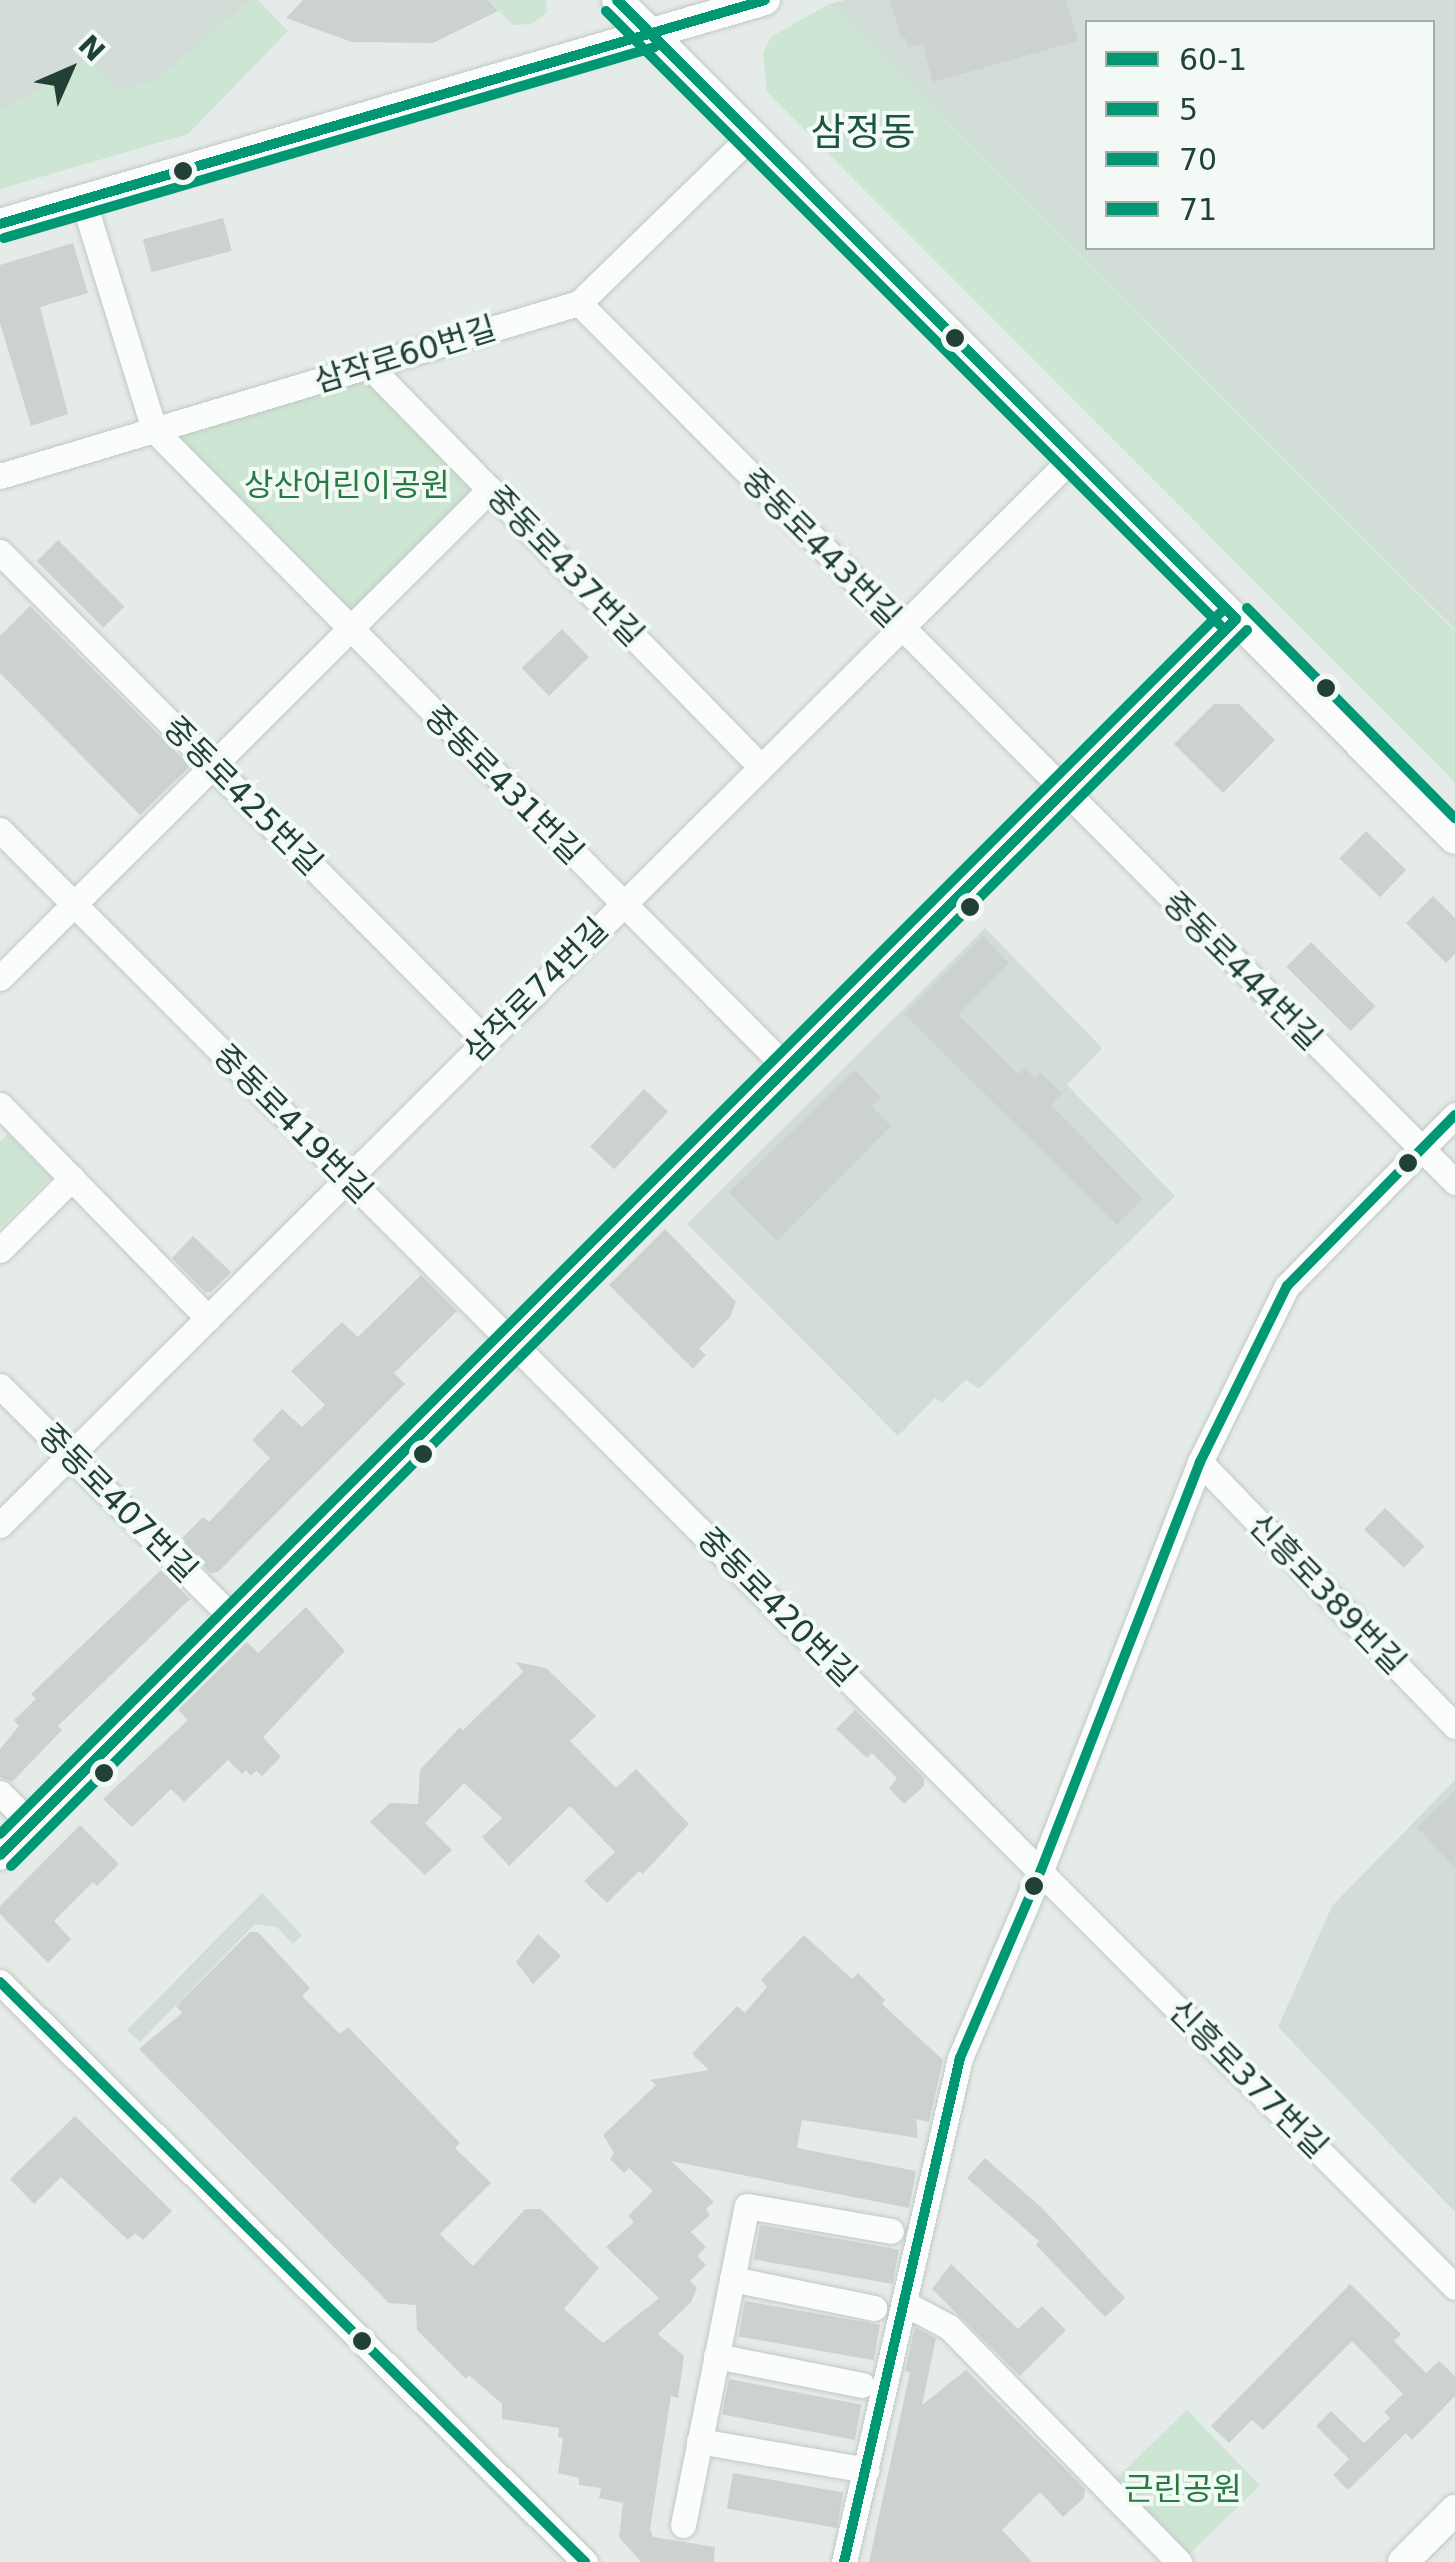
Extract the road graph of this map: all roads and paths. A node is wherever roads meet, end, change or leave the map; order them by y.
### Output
1 (617, 0) edge
2 (765, 0) edge
3 (651, 34) junction
4 (752, 134) junction
5 (83, 200) junction
6 (0, 224) edge
7 (579, 303) junction
8 (370, 366) junction
9 (154, 430) junction
10 (1074, 456) junction
11 (0, 476) edge
12 (490, 490) junction
13 (0, 552) edge
14 (1236, 618) junction
15 (900, 627) junction
16 (349, 628) junction
17 (212, 765) junction
18 (760, 766) junction
19 (1063, 792) junction
20 (0, 830) edge
21 (1455, 838) edge
22 (74, 904) junction
23 (622, 905) junction
24 (0, 978) edge
25 (486, 1040) junction
26 (788, 1068) junction
27 (0, 1104) edge
28 (1455, 1115) edge
29 (1422, 1149) junction
30 (72, 1178) junction
31 (347, 1178) junction
32 (1455, 1182) edge
33 (0, 1250) edge
34 (208, 1318) junction
35 (512, 1344) junction
36 (0, 1386) edge
37 (70, 1456) junction
38 (1200, 1462) junction
39 (0, 1525) edge
40 (236, 1620) junction
41 (1455, 1726) edge
42 (0, 1793) edge
43 (32, 1824) junction
44 (0, 1855) edge
45 (1040, 1870) junction
46 (0, 1982) edge
47 (891, 2231) dead end
48 (732, 2279) junction
49 (1455, 2287) edge
50 (904, 2302) junction
51 (874, 2308) dead end
52 (716, 2356) junction
53 (862, 2386) dead end
54 (699, 2441) junction
55 (866, 2470) junction
56 (1455, 2510) edge
57 (683, 2525) dead end
58 (585, 2562) edge
59 (844, 2562) edge
60 (1179, 2562) edge
61 (1403, 2562) edge

1 - 3 street
2 - 3 street
3 - 4 street
3 - 5 street
4 - 7 street, 삼작로60번길
4 - 10 street
5 - 6 street
5 - 9 street
7 - 8 street, 삼작로60번길
7 - 15 street, 중동로443번길
8 - 9 street, 삼작로60번길
8 - 12 street, 중동로437번길
9 - 11 street, 삼작로60번길
9 - 16 street, 중동로431번길
10 - 14 street
10 - 15 street, 삼작로74번길
12 - 16 street
12 - 18 street, 중동로437번길
13 - 17 street, 중동로425번길
14 - 19 street
14 - 21 street
15 - 18 street, 삼작로74번길
15 - 19 street, 중동로443번길
16 - 17 street
16 - 23 street, 중동로431번길
17 - 22 street
17 - 25 street, 중동로425번길
18 - 23 street, 삼작로74번길
19 - 26 street
19 - 29 street, 중동로444번길
20 - 22 street, 중동로419번길
22 - 24 street
22 - 31 street, 중동로419번길
23 - 25 street, 삼작로74번길
23 - 26 street, 중동로431번길
25 - 31 street, 삼작로74번길
26 - 35 street
27 - 30 street
28 - 29 street
29 - 32 street, 중동로444번길
29 - 38 street
30 - 33 street
30 - 34 street
31 - 34 street, 삼작로74번길
31 - 35 street, 중동로419번길
34 - 37 street, 삼작로74번길
35 - 40 street
35 - 45 street, 중동로420번길
36 - 37 street, 중동로407번길
37 - 39 street, 삼작로74번길
37 - 40 street, 중동로407번길
38 - 41 street, 신흥로389번길
38 - 45 street
40 - 43 street
42 - 43 street
43 - 44 street
45 - 49 street, 신흥로377번길
45 - 50 street
46 - 58 street
47 - 48 street
48 - 51 street
48 - 52 street
50 - 55 street
50 - 60 street
52 - 53 street
52 - 54 street
54 - 55 street
54 - 57 street
55 - 59 street
56 - 61 street

